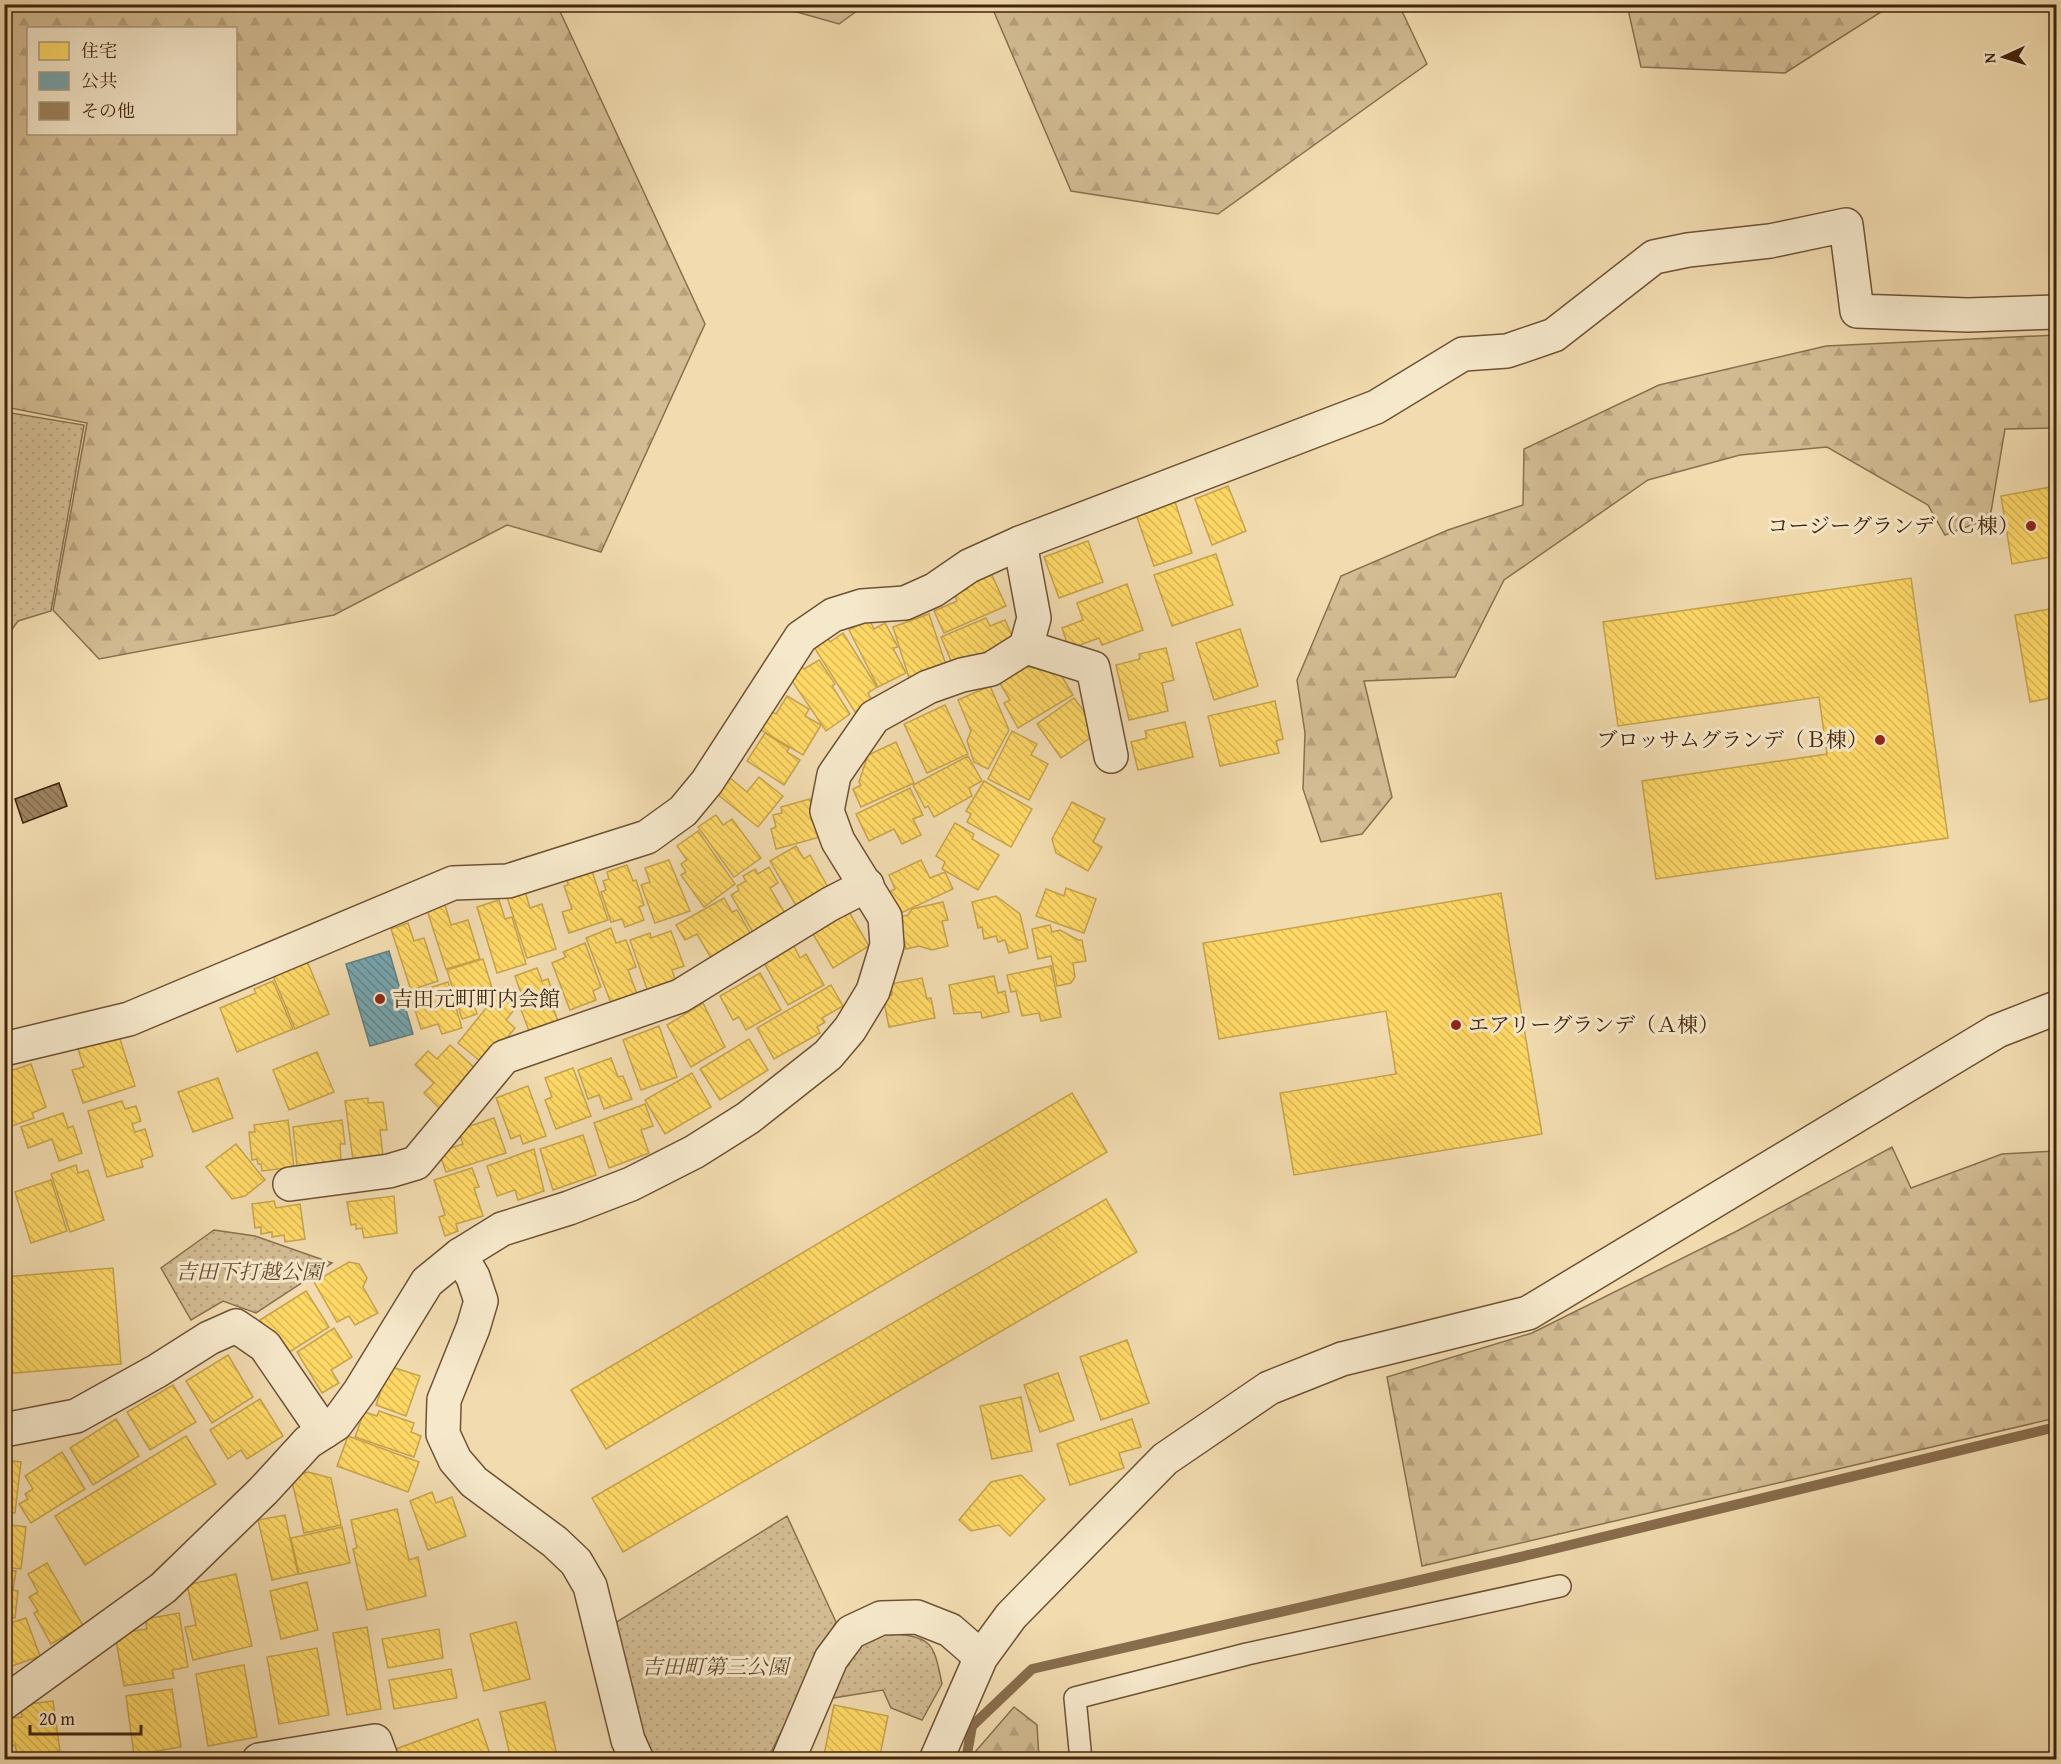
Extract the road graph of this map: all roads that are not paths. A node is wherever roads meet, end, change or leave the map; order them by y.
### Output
1 (2056, 312) edge
2 (1020, 543) junction
3 (1026, 647) junction
4 (1111, 756) dead end
5 (867, 885) junction
6 (2056, 1008) edge
7 (4, 1049) edge
8 (290, 1184) dead end
9 (460, 1255) junction
10 (4, 1430) edge
11 (324, 1432) junction
12 (1560, 1586) dead end
13 (981, 1657) junction
14 (4, 1703) edge
15 (259, 1760) edge
16 (382, 1760) edge
17 (637, 1760) edge
18 (788, 1760) edge
19 (936, 1760) edge
20 (1081, 1760) edge

1 - 2 street
2 - 3 street
2 - 7 street
3 - 4 street
3 - 5 street
5 - 8 street
5 - 9 street
6 - 13 street
9 - 11 street
9 - 17 street
10 - 11 street
11 - 14 street
12 - 20 lane
13 - 18 street
13 - 19 street
15 - 16 street

